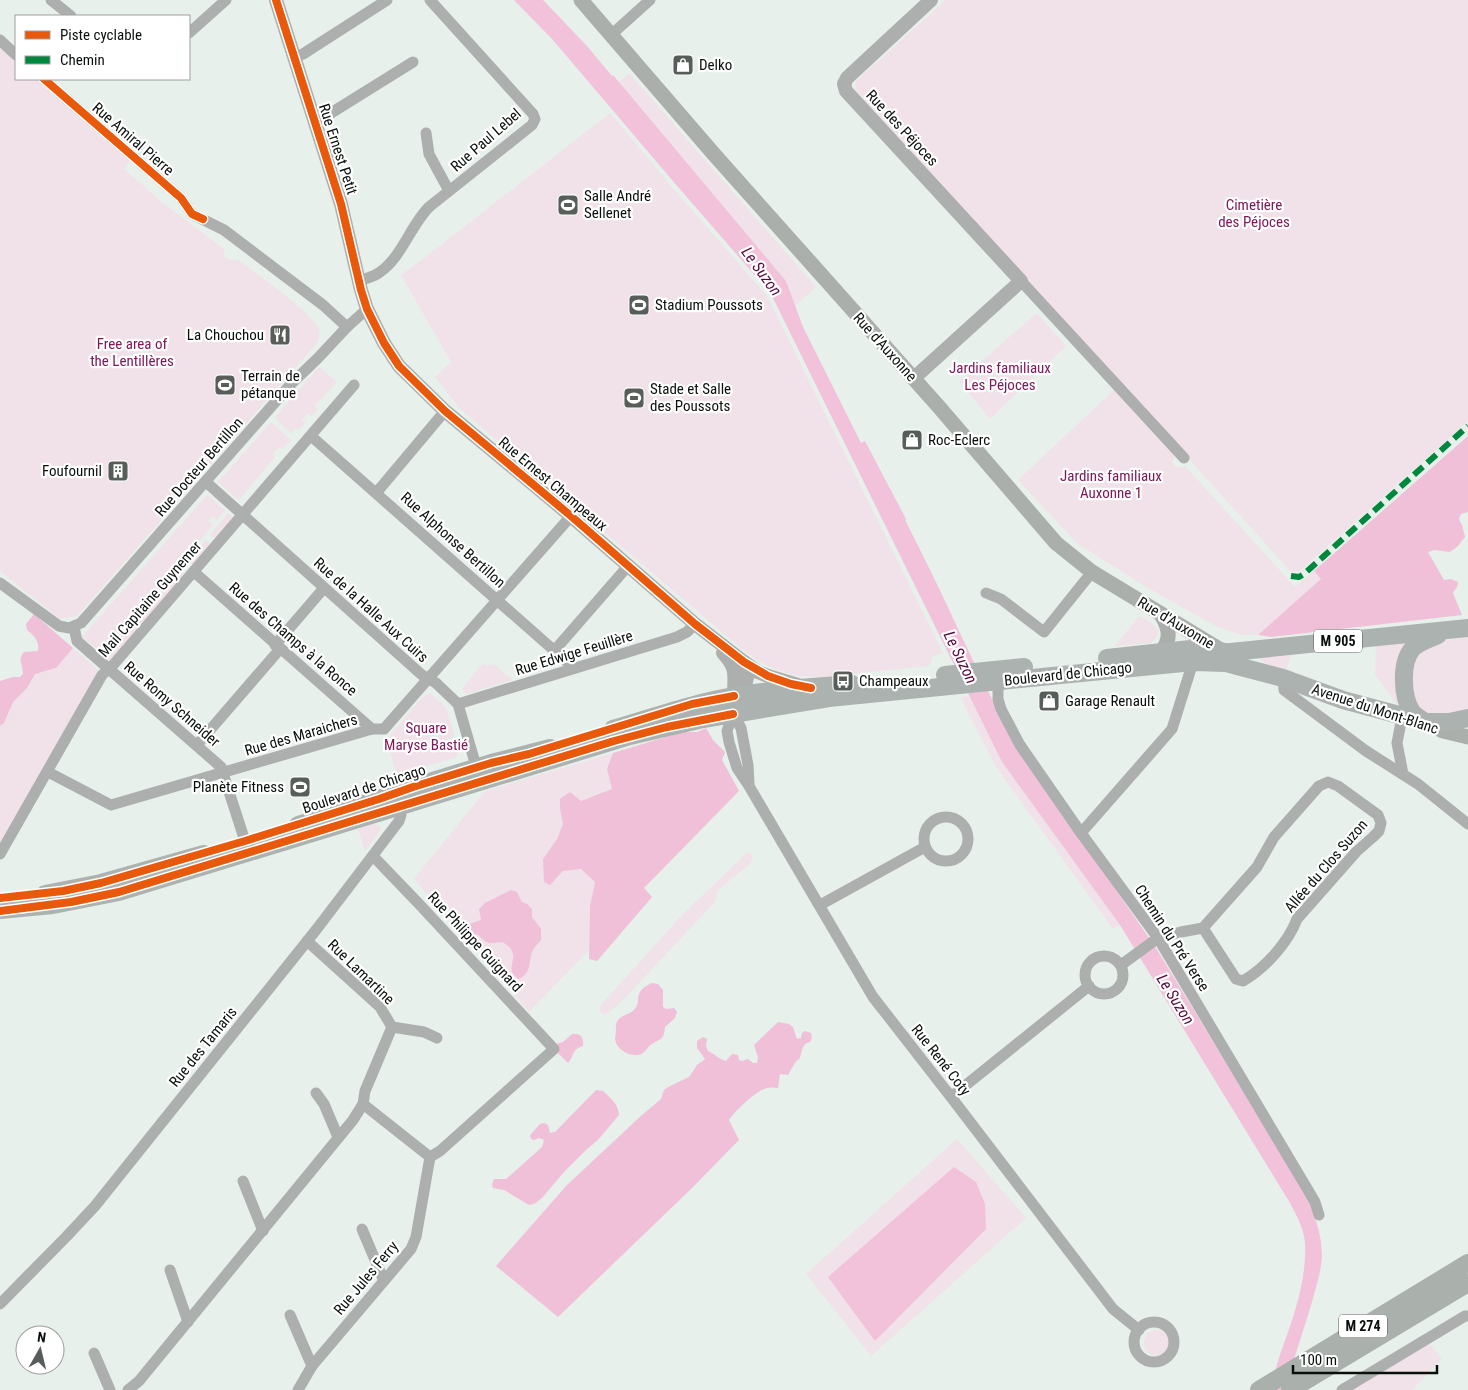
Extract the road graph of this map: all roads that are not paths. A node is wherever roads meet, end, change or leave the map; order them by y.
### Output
1 (51, 0) edge
2 (226, 0) edge
3 (276, 0) edge
4 (387, 0) edge
5 (430, 0) edge
6 (581, 0) edge
7 (650, 0) edge
8 (932, 0) edge
9 (70, 15) edge
10 (190, 32) edge
11 (611, 35) junction
12 (0, 40) edge
13 (15, 54) edge
14 (294, 58) junction
15 (413, 62) dead end
16 (45, 80) edge
17 (315, 123) junction
18 (426, 133) dead end
19 (449, 191) junction
20 (359, 280) junction
21 (1021, 281) junction
22 (367, 309) junction
23 (347, 327) junction
24 (914, 378) junction
25 (354, 385) dead end
26 (445, 411) junction
27 (311, 436) junction
28 (1184, 458) dead end
29 (206, 482) junction
30 (377, 492) junction
31 (243, 515) junction
32 (571, 516) junction
33 (628, 566) junction
34 (194, 572) junction
35 (1092, 572) junction
36 (0, 583) edge
37 (324, 588) junction
38 (986, 593) dead end
39 (497, 600) junction
40 (1162, 616) junction
41 (695, 624) junction
42 (74, 627) junction
43 (1460, 629) edge
44 (277, 647) junction
45 (554, 651) junction
46 (1161, 652) junction
47 (1224, 652) junction
48 (744, 662) junction
49 (1193, 662) junction
50 (1145, 666) junction
51 (574, 668) junction
52 (109, 669) junction
53 (428, 678) junction
54 (990, 678) junction
55 (1283, 678) junction
56 (954, 680) junction
57 (811, 688) junction
58 (734, 696) junction
59 (458, 704) junction
60 (733, 714) junction
61 (1402, 717) junction
62 (1468, 718) edge
63 (1425, 722) junction
64 (372, 729) junction
65 (630, 736) junction
66 (1468, 737) edge
67 (197, 745) junction
68 (48, 772) junction
69 (224, 773) junction
70 (1403, 774) junction
71 (478, 775) junction
72 (397, 800) junction
73 (1468, 824) edge
74 (1081, 833) junction
75 (245, 842) junction
76 (925, 847) dead end
77 (0, 854) edge
78 (373, 856) junction
79 (820, 905) junction
80 (0, 907) edge
81 (1203, 928) junction
82 (1158, 938) junction
83 (307, 941) junction
84 (1121, 965) junction
85 (1089, 986) junction
86 (392, 1027) junction
87 (437, 1038) dead end
88 (316, 1093) dead end
89 (951, 1097) junction
90 (363, 1104) junction
91 (338, 1136) junction
92 (430, 1157) junction
93 (243, 1181) dead end
94 (1319, 1215) dead end
95 (362, 1229) dead end
96 (263, 1231) junction
97 (1468, 1262) edge
98 (170, 1270) dead end
99 (384, 1281) junction
100 (1468, 1283) edge
101 (0, 1304) edge
102 (290, 1315) dead end
103 (1468, 1316) edge
104 (188, 1322) junction
105 (1139, 1330) dead end
106 (94, 1353) dead end
107 (312, 1366) junction
108 (110, 1390) edge
109 (128, 1390) edge
110 (298, 1390) edge
111 (1258, 1390) edge
112 (1290, 1390) edge
113 (1342, 1390) edge

1 - 9 street
2 - 10 street
3 - 14 street, Rue Ernest Petit
4 - 14 street
5 - 19 street, Rue Paul Lebel
6 - 11 main road, Rue d'Auxonne
7 - 11 street
8 - 21 street, Rue des Péjoces
11 - 24 main road, Rue d'Auxonne
12 - 13 street
14 - 17 street, Rue Ernest Petit
15 - 17 street
16 - 23 street, Rue Amiral Pierre
17 - 20 street, Rue Ernest Petit
18 - 19 street, Rue Paul Lebel
19 - 20 street, Rue Paul Lebel
20 - 22 street, Rue Ernest Petit
21 - 24 street
21 - 28 street
22 - 23 street, Rue Docteur Bertillon
22 - 26 street, Rue Ernest Champeaux
23 - 29 street, Rue Docteur Bertillon
24 - 35 main road, Rue d'Auxonne
25 - 27 street, Mail Capitaine Guynemer
26 - 30 street
26 - 32 street, Rue Ernest Champeaux
27 - 30 street, Rue Alphonse Bertillon
27 - 31 street, Mail Capitaine Guynemer
29 - 31 street, Rue de la Halle Aux Cuirs
29 - 42 street, Rue Docteur Bertillon
30 - 39 street, Rue Alphonse Bertillon
31 - 34 street, Mail Capitaine Guynemer
31 - 37 street, Rue de la Halle Aux Cuirs
32 - 33 street, Rue Ernest Champeaux
32 - 39 street, Rue des Maraichers
33 - 41 street, Rue Ernest Champeaux
33 - 45 street
34 - 44 street, Rue des Champs à la Ronce
34 - 52 street, Mail Capitaine Guynemer
35 - 38 street
35 - 40 main road, Rue d'Auxonne
36 - 42 street
37 - 44 street
37 - 53 street, Rue de la Halle Aux Cuirs
39 - 45 street, Rue Alphonse Bertillon
39 - 53 street, Rue des Maraichers
40 - 46 main road
40 - 47 main road, Rue d'Auxonne
41 - 48 street, Rue Ernest Champeaux
41 - 51 street, Rue Edwige Feuillère
41 - 58 street, Rue Ernest Champeaux
42 - 52 street, Rue Romy Schneider
43 - 47 main road, M 905
43 - 63 main road
44 - 64 street, Rue des Champs à la Ronce
44 - 67 street
45 - 51 street, Rue Alphonse Bertillon
46 - 47 main road, Boulevard de Chicago
46 - 54 main road, Boulevard de Chicago
47 - 50 main road
47 - 55 main road
48 - 57 street, Rue Ernest Champeaux
48 - 58 street
49 - 50 main road, Boulevard de Chicago
49 - 55 main road, Boulevard de Chicago
49 - 74 street
50 - 54 main road, Boulevard de Chicago
51 - 59 street, Rue Edwige Feuillère
52 - 67 street, Rue Romy Schneider
52 - 68 street, Mail Capitaine Guynemer
53 - 59 street, Rue de la Halle Aux Cuirs
53 - 64 street, Rue des Maraichers
54 - 56 main road, Boulevard de Chicago
54 - 74 street, Chemin du Pré Verse
55 - 61 main road, Avenue du Mont-Blanc
55 - 70 street
56 - 57 main road, Boulevard de Chicago
56 - 60 main road, Boulevard de Chicago
57 - 58 main road, Boulevard de Chicago
57 - 60 street
58 - 60 main road
58 - 65 street
58 - 71 main road, Boulevard de Chicago
59 - 71 street
60 - 65 main road, Boulevard de Chicago
60 - 79 street, Rue René Coty
61 - 63 main road, Avenue du Mont-Blanc
61 - 70 street
62 - 63 main road
63 - 66 main road, Avenue du Mont-Blanc
64 - 69 street, Rue des Maraichers
65 - 71 main road, Boulevard de Chicago
67 - 69 street, Rue Romy Schneider
68 - 69 street, Rue des Maraichers
68 - 77 street, Mail Capitaine Guynemer
69 - 75 street, Rue Romy Schneider
70 - 73 street
71 - 72 main road, Boulevard de Chicago
72 - 75 main road, Boulevard de Chicago
72 - 78 street, Rue des Tamaris
72 - 80 main road, Boulevard de Chicago
74 - 82 street, Chemin du Pré Verse
75 - 80 main road, Boulevard de Chicago
76 - 79 street
78 - 83 street, Rue des Tamaris
78 - 92 street, Rue Philippe Guignard
79 - 89 street, Rue René Coty
81 - 81 street, Allée du Clos Suzon
81 - 82 street
82 - 84 street
82 - 94 street, Chemin du Pré Verse
83 - 86 street, Rue Lamartine
83 - 101 street, Rue des Tamaris
84 - 85 street
84 - 85 street
85 - 89 street
86 - 87 street, Rue Lamartine
86 - 90 street, Rue Lamartine
88 - 91 street
89 - 105 street, Rue René Coty
90 - 91 street, Rue Lamartine
90 - 92 street
91 - 96 street, Rue Lamartine
92 - 99 street, Rue Jules Ferry
93 - 96 street
95 - 99 street
96 - 104 street, Rue Lamartine
97 - 111 highway, M 274
98 - 104 street
99 - 107 street, Rue Jules Ferry
100 - 112 highway, M 274
102 - 107 street
103 - 113 street
104 - 109 street, Rue Lamartine
106 - 108 street
107 - 110 street, Rue Jules Ferry

